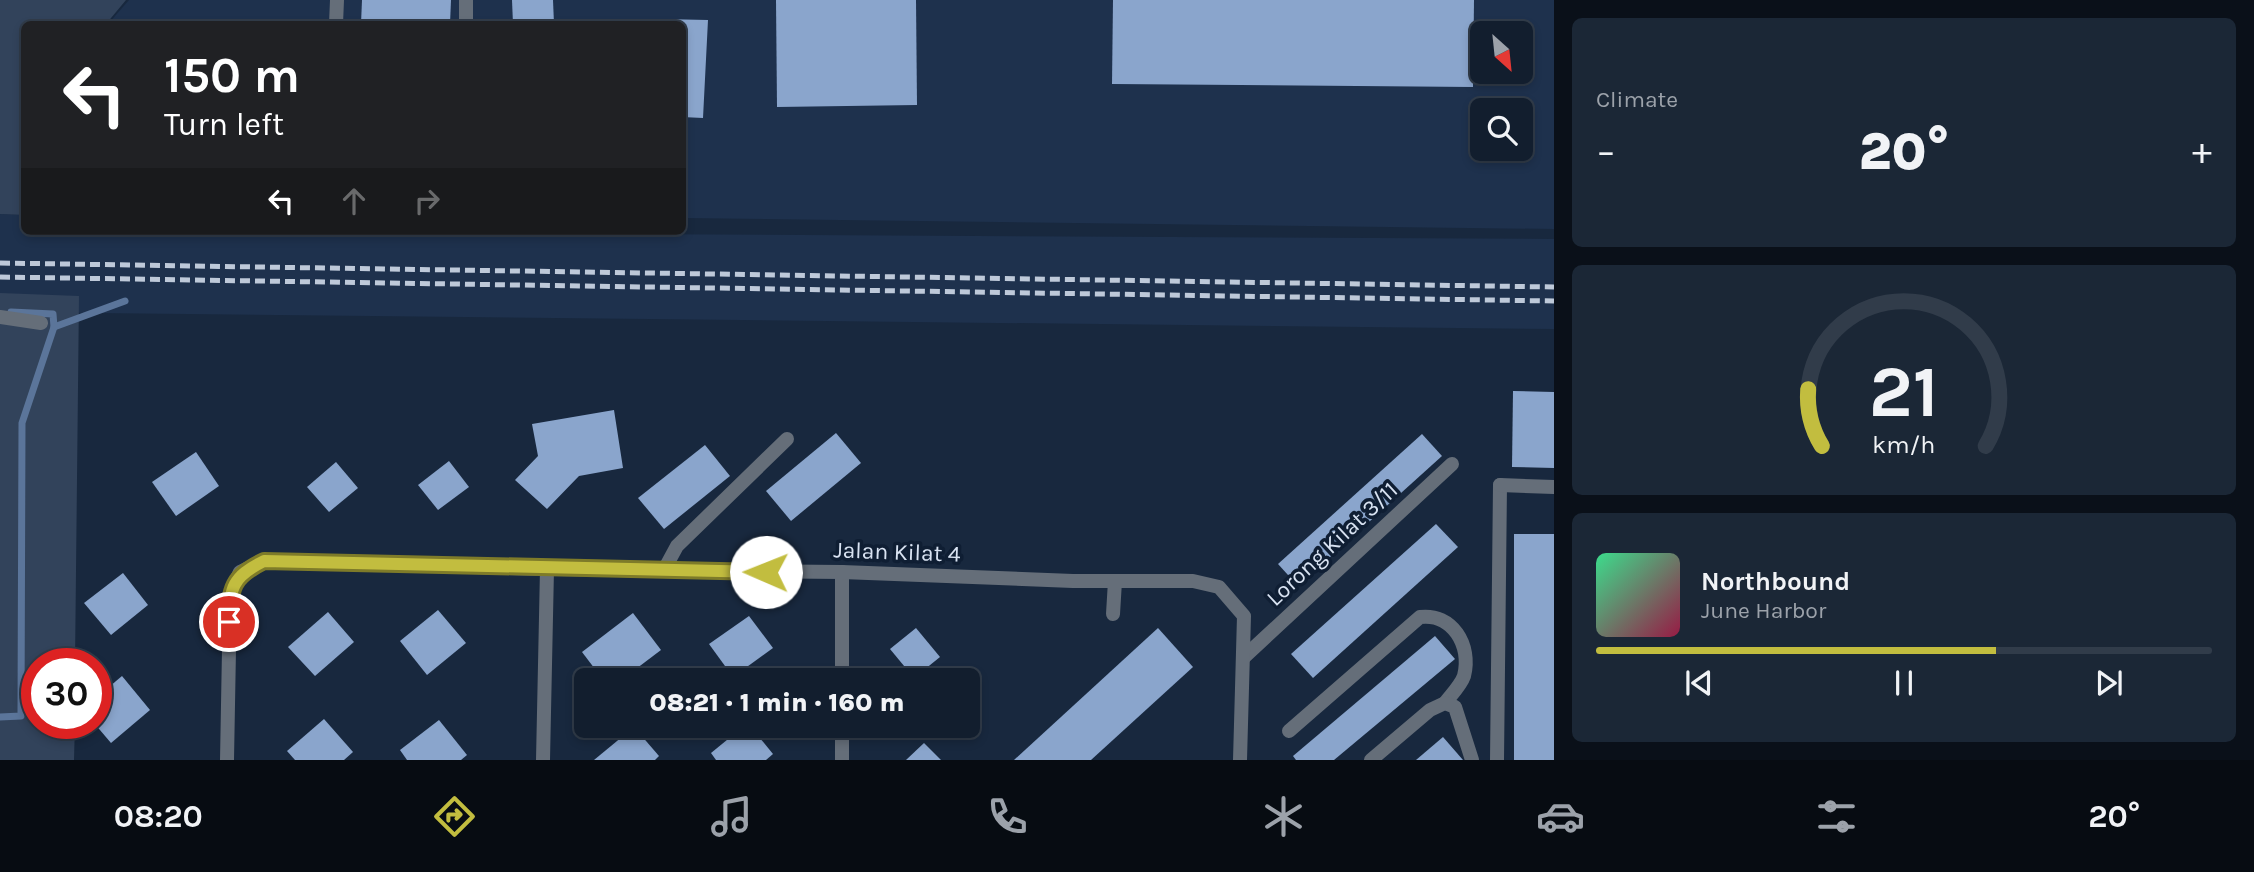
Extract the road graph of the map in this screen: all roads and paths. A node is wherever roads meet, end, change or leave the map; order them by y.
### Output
1 (337, 0) edge
2 (466, 0) edge
3 (336, 21) edge
4 (466, 21) edge
5 (0, 317) edge
6 (41, 323) dead end
7 (786, 439) dead end
8 (1452, 464) dead end
9 (1554, 487) edge
10 (547, 569) junction
11 (664, 570) junction
12 (842, 572) junction
13 (1115, 581) junction
14 (1113, 614) dead end
15 (1243, 658) junction
16 (842, 668) edge
17 (1445, 703) junction
18 (1289, 730) dead end
19 (842, 738) edge
20 (227, 760) edge
21 (543, 760) edge
22 (842, 760) edge
23 (1240, 760) edge
24 (1371, 760) edge
25 (1472, 760) edge
26 (1497, 760) edge

1 - 3 street
2 - 4 street
5 - 6 street
7 - 11 street
8 - 15 street, Lorong Kilat 3/11
9 - 26 street
10 - 11 street, Jalan Kilat 4
10 - 20 street, Jalan Kilat 4
10 - 21 street
11 - 12 street, Jalan Kilat 4
12 - 13 street, Jalan Kilat 4
12 - 16 street
13 - 14 street
13 - 15 street, Jalan Kilat 4
15 - 23 street
17 - 18 street
17 - 24 street
17 - 25 street
19 - 22 street

